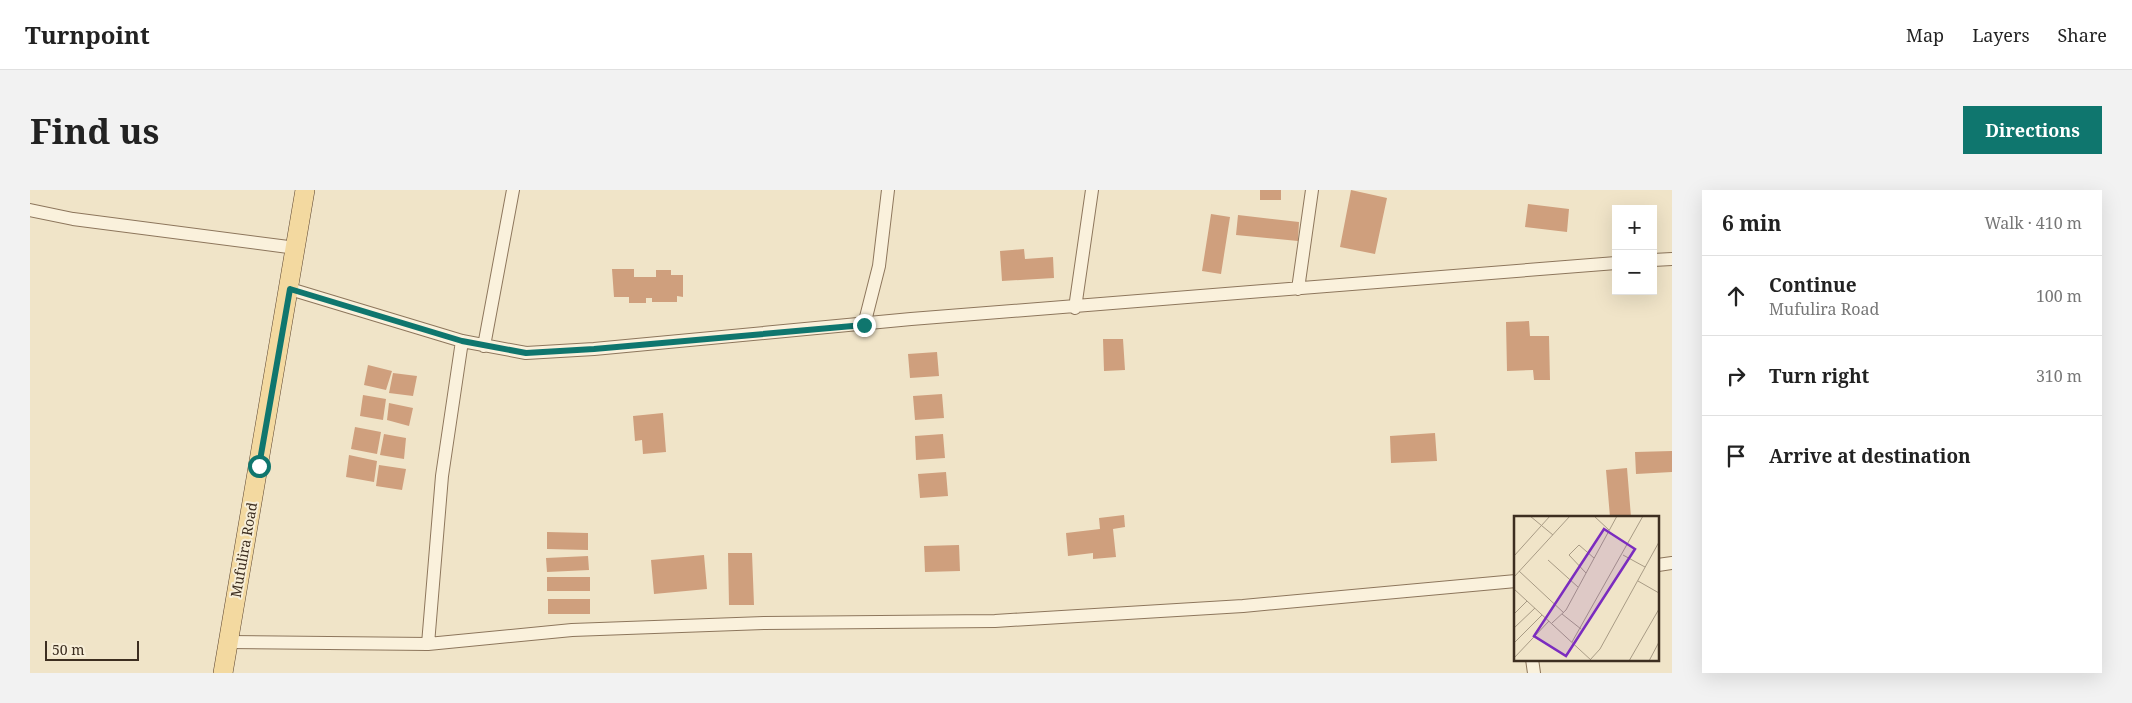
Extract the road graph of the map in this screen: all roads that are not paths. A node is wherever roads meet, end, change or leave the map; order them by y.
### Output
1 (305, 190) edge
2 (513, 190) edge
3 (888, 190) edge
4 (1092, 190) edge
5 (1312, 190) edge
6 (30, 210) edge
7 (296, 248) junction
8 (1672, 259) edge
9 (1657, 260) edge
10 (1612, 263) edge
11 (290, 289) junction
12 (1298, 289) junction
13 (1075, 308) junction
14 (864, 325) junction
15 (462, 341) junction
16 (484, 346) junction
17 (1514, 581) edge
18 (228, 642) junction
19 (428, 644) junction
20 (1532, 660) edge
21 (223, 673) edge
22 (1534, 673) edge

1 - 7 main road, Mufulira Road
2 - 16 street
3 - 14 street
4 - 13 street
5 - 12 street
6 - 7 street
7 - 11 main road, Mufulira Road
8 - 9 street
10 - 12 street
11 - 15 street
11 - 18 main road, Mufulira Road
12 - 13 street
13 - 14 street
14 - 16 street
15 - 16 street
15 - 19 street
17 - 19 street
18 - 19 street
18 - 21 main road, Mufulira Road
20 - 22 street

